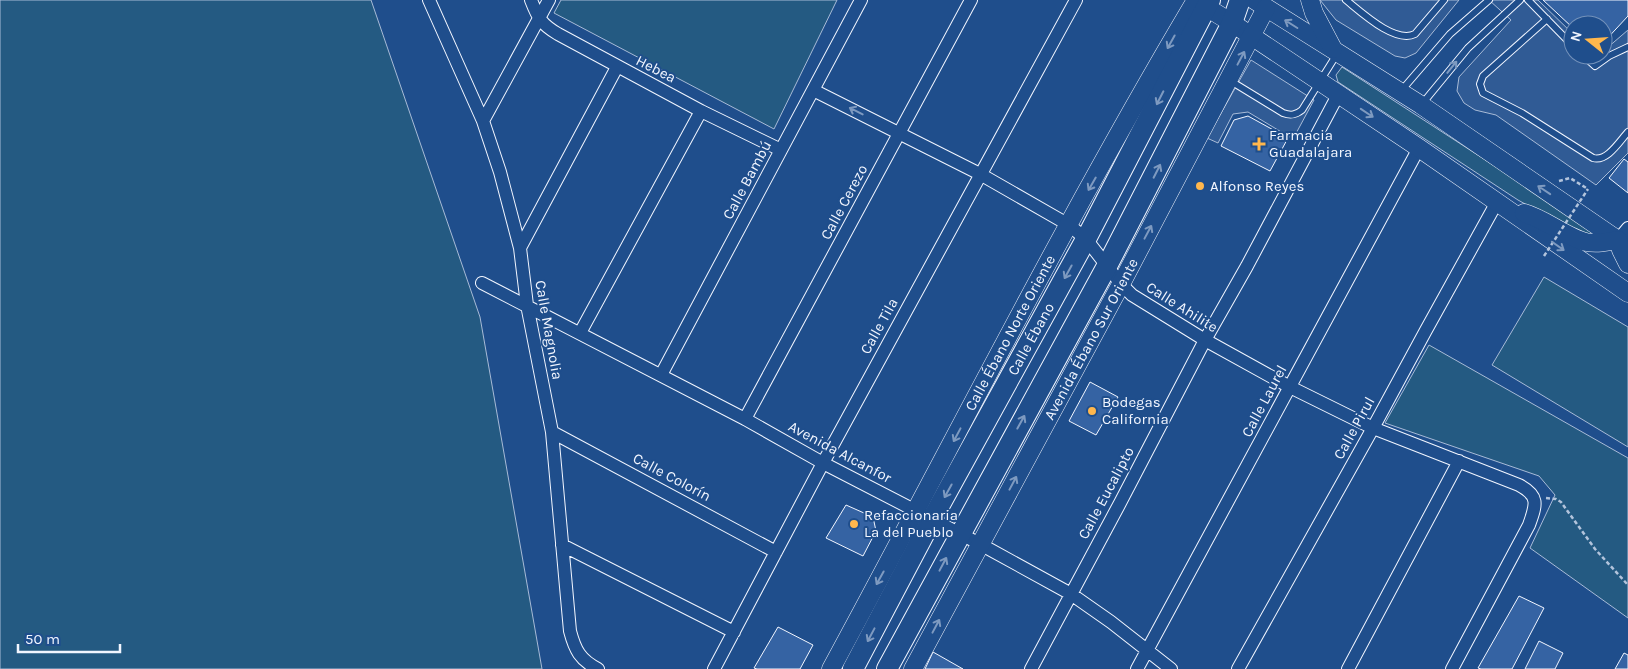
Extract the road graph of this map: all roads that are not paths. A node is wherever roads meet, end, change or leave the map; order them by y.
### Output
1 (429, 0) edge
2 (531, 0) edge
3 (548, 0) edge
4 (861, 0) edge
5 (971, 0) edge
6 (1076, 0) edge
7 (1240, 0) edge
8 (1310, 0) edge
9 (1346, 0) edge
10 (1444, 0) edge
11 (1488, 0) edge
12 (1520, 0) edge
13 (1528, 0) edge
14 (1201, 2) edge
15 (1260, 4) edge
16 (539, 19) junction
17 (1547, 19) junction
18 (1232, 23) junction
19 (1252, 36) junction
20 (1563, 36) edge
21 (1628, 47) edge
22 (1335, 52) junction
23 (1613, 54) edge
24 (617, 67) junction
25 (1229, 80) junction
26 (1320, 82) junction
27 (814, 90) junction
28 (1400, 92) junction
29 (1338, 95) junction
30 (1421, 105) junction
31 (701, 111) junction
32 (483, 120) junction
33 (1628, 132) edge
34 (899, 133) junction
35 (1419, 148) junction
36 (781, 150) junction
37 (980, 174) junction
38 (1504, 207) junction
39 (1068, 225) junction
40 (1625, 238) edge
41 (1086, 239) junction
42 (520, 248) junction
43 (1628, 264) edge
44 (1107, 266) junction
45 (482, 283) dead end
46 (1121, 284) junction
47 (1628, 293) edge
48 (527, 305) junction
49 (580, 332) junction
50 (1205, 340) junction
51 (661, 375) junction
52 (1290, 387) junction
53 (745, 419) junction
54 (1373, 428) junction
55 (552, 432) junction
56 (1459, 461) junction
57 (823, 463) junction
58 (924, 516) junction
59 (960, 534) junction
60 (980, 544) junction
61 (562, 545) junction
62 (776, 552) junction
63 (1071, 594) junction
64 (734, 632) junction
65 (1147, 650) junction
66 (598, 669) edge
67 (714, 669) edge
68 (831, 669) edge
69 (853, 669) edge
70 (887, 669) edge
71 (913, 669) edge
72 (1031, 669) edge
73 (1137, 669) edge
74 (1171, 669) edge
75 (1238, 669) edge
76 (1348, 669) edge
77 (1452, 669) edge

1 - 32 street, Calle Magnolia
2 - 16 street, Hebea
3 - 16 street
4 - 27 street, Calle Bambú
5 - 34 street, Calle Cerezo
6 - 37 street, Calle Tila
7 - 18 main road, Calle Ébano
8 - 22 street
9 - 10 lane
11 - 28 lane
30 -> 12 lane
13 - 17 lane
14 - 18 street
14 -> 39 street, Calle Ébano Norte Oriente
14 -> 41 main road, Calle Ébano
15 - 19 street, Avenida Ébano Sur Oriente
22 -> 15 street
16 - 24 street, Hebea
16 - 32 street
17 - 20 lane
17 - 33 lane
18 - 19 street
44 -> 18 main road, Calle Ébano
25 -> 19 street, Avenida Ébano Sur Oriente
19 - 26 street
21 - 23 lane
22 - 26 lane
22 - 28 street
24 - 31 street, Hebea
24 - 42 street
25 - 26 lane
46 -> 25 street, Avenida Ébano Sur Oriente
26 - 29 street
34 -> 27 street, Calle Ahilite
27 - 36 street, Calle Bambú
28 - 30 street
29 -> 35 street
29 - 50 street, Calle Eucalipto
40 -> 30 street
31 - 36 street, Hebea
31 - 49 street
32 - 42 street, Calle Magnolia
34 - 37 street, Calle Ahilite
34 - 53 street, Calle Cerezo
35 - 38 street
35 - 52 street, Calle Laurel
36 - 51 street, Calle Bambú
37 - 39 street, Calle Ahilite
37 - 57 street, Calle Tila
38 - 40 street
38 -> 47 street
38 - 54 street, Calle Pirul
39 - 41 street, Calle Ahilite
39 -> 58 street, Calle Ébano Norte Oriente
40 - 43 street
41 - 44 street, Calle Ahilite
41 -> 58 main road, Calle Ébano
42 - 48 street, Calle Magnolia
44 - 46 street, Calle Ahilite
59 -> 44 main road, Calle Ébano
45 - 48 street, Avenida Alcanfor
46 - 50 street, Calle Ahilite
60 -> 46 street, Avenida Ébano Sur Oriente
48 - 49 street, Avenida Alcanfor
48 - 55 street, Calle Magnolia
49 - 51 street, Avenida Alcanfor
50 - 52 street, Calle Ahilite
50 - 63 street, Calle Eucalipto
51 - 53 street, Avenida Alcanfor
52 - 54 street, Calle Ahilite
52 - 65 street, Calle Laurel
53 - 57 street, Avenida Alcanfor
54 - 56 street, Calle Ahilite
54 - 75 street, Calle Pirul
55 - 61 street, Calle Magnolia
55 - 62 street, Calle Colorín
56 - 76 street
56 - 77 street, Calle Ahilite
57 - 58 street, Avenida Alcanfor
57 - 62 street, Calle Tila
58 - 59 street, Avenida Alcanfor
58 -> 68 street, Calle Ébano Norte Oriente
58 -> 69 main road, Calle Ébano
59 - 60 street, Avenida Alcanfor
70 -> 59 main road, Calle Ébano
60 - 63 street, Avenida Alcanfor
71 -> 60 street, Avenida Ébano Sur Oriente
61 - 64 street
61 - 66 street, Calle Magnolia
62 - 64 street, Calle Tila
63 - 65 street, Avenida Alcanfor
63 - 72 street, Calle Eucalipto
64 - 67 street, Calle Tila
65 - 73 street, Calle Laurel
65 - 74 street, Avenida Alcanfor

